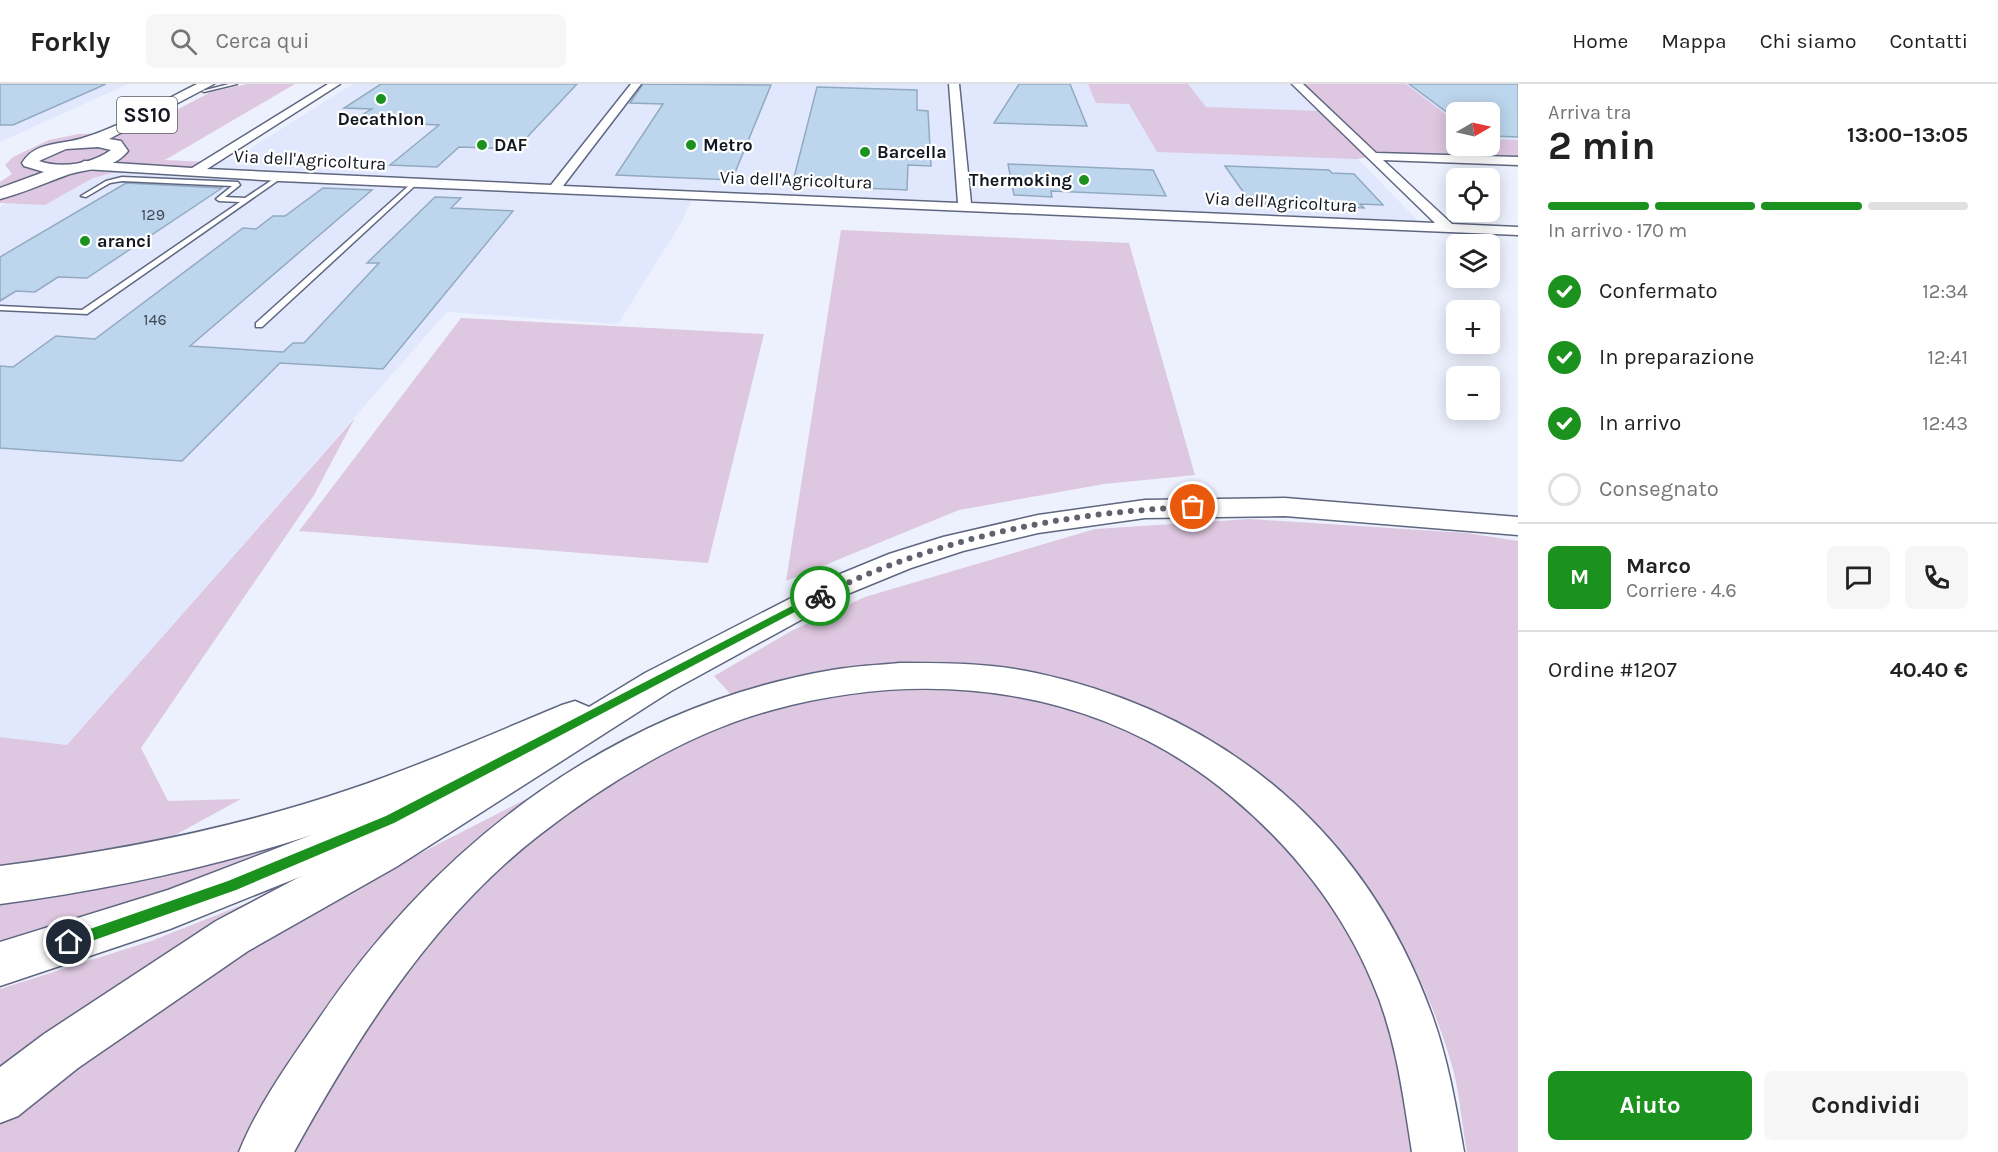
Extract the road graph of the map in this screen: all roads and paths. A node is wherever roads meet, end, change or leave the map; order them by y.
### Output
1 (218, 84) edge
2 (236, 84) edge
3 (335, 84) edge
4 (636, 84) edge
5 (954, 84) edge
6 (1297, 84) edge
7 (205, 88) edge
8 (85, 142) junction
9 (118, 147) junction
10 (1373, 156) junction
11 (1518, 161) edge
12 (30, 163) junction
13 (80, 166) junction
14 (143, 169) junction
15 (194, 172) junction
16 (280, 177) junction
17 (416, 183) junction
18 (555, 188) junction
19 (0, 193) edge
20 (84, 196) dead end
21 (246, 200) junction
22 (966, 206) junction
23 (1447, 227) junction
24 (1518, 231) edge
25 (0, 308) edge
26 (259, 325) dead end
27 (1518, 526) edge
28 (658, 682) junction
29 (0, 885) edge
30 (0, 964) edge
31 (0, 1098) edge
32 (265, 1152) edge
33 (1438, 1152) edge

1 - 7 main road, SS10
2 - 7 lane
3 - 15 street
4 - 18 street
5 - 22 street
6 - 10 street
7 - 8 main road, SS10
7 - 9 main road, SS10
8 - 9 main road
8 - 12 main road
9 - 13 main road
9 - 14 street
10 - 11 street
10 - 23 street
12 - 13 main road
12 - 19 main road
13 - 14 street, Via dell'Agricoltura
13 - 19 main road
14 - 15 street, Via dell'Agricoltura
15 - 16 street, Via dell'Agricoltura
16 - 17 street, Via dell'Agricoltura
16 - 21 lane
17 - 18 street, Via dell'Agricoltura
17 - 26 lane
18 - 22 street, Via dell'Agricoltura
20 - 21 lane
21 - 25 lane
22 - 23 street, Via dell'Agricoltura
23 - 24 street, Via dell'Agricoltura
27 - 28 main road
28 - 29 main road
28 - 30 main road
28 - 31 main road
32 - 33 main road

